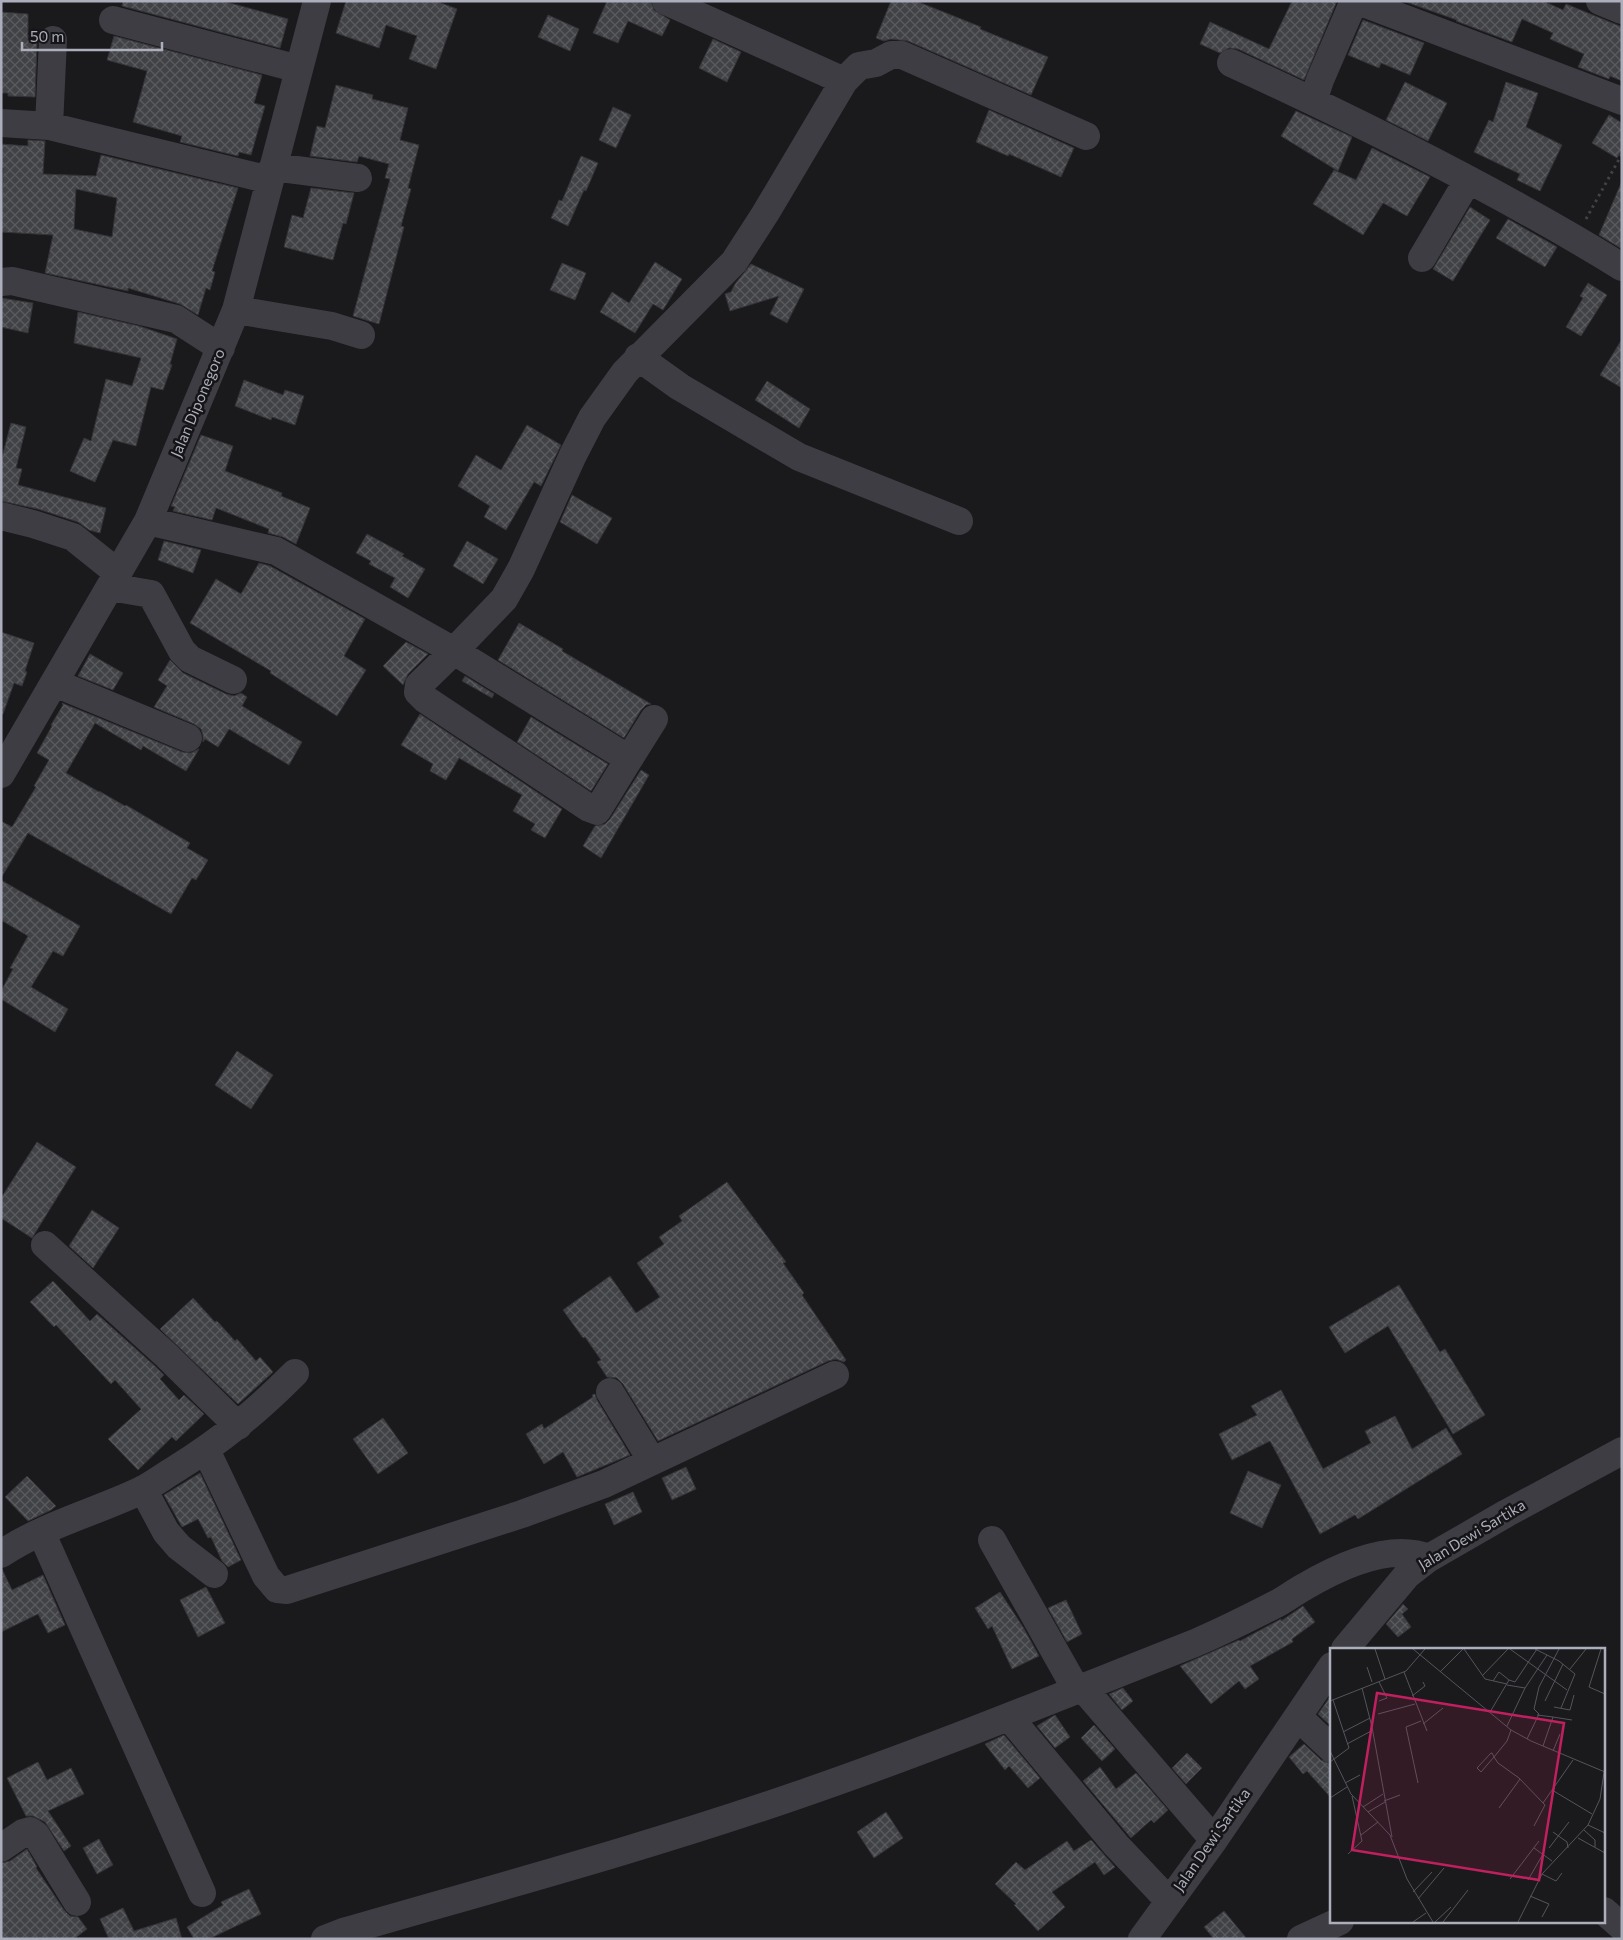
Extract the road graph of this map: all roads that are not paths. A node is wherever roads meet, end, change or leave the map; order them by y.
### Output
1 (317, 1) edge
2 (666, 1) edge
3 (1356, 1) edge
4 (1600, 1) edge
5 (694, 7) edge
6 (1622, 10) edge
7 (113, 20) dead end
8 (53, 40) dead end
9 (1231, 63) dead end
10 (299, 69) junction
11 (844, 81) junction
12 (1313, 100) junction
13 (1622, 101) edge
14 (1, 123) edge
15 (49, 126) junction
16 (1086, 136) dead end
17 (271, 173) junction
18 (358, 178) dead end
19 (1468, 180) junction
20 (1422, 258) dead end
21 (1622, 267) edge
22 (1, 282) edge
23 (236, 310) junction
24 (361, 335) dead end
25 (221, 348) junction
26 (638, 357) junction
27 (1, 516) edge
28 (148, 521) junction
29 (959, 521) dead end
30 (114, 580) junction
31 (454, 651) junction
32 (232, 680) dead end
33 (55, 683) junction
34 (654, 718) dead end
35 (188, 738) dead end
36 (630, 759) junction
37 (3, 766) edge
38 (45, 1245) dead end
39 (295, 1372) dead end
40 (835, 1375) dead end
41 (610, 1392) dead end
42 (238, 1426) junction
43 (206, 1450) junction
44 (1622, 1451) edge
45 (652, 1461) junction
46 (143, 1489) junction
47 (41, 1532) junction
48 (992, 1540) dead end
49 (1, 1554) edge
50 (1429, 1558) junction
51 (214, 1574) dead end
52 (1346, 1648) edge
53 (1330, 1669) edge
54 (1079, 1688) junction
55 (1010, 1717) junction
56 (1298, 1717) junction
57 (1330, 1747) edge
58 (1214, 1840) junction
59 (1, 1848) edge
60 (202, 1893) dead end
61 (1169, 1901) junction
62 (77, 1902) dead end
63 (1606, 1913) edge
64 (1338, 1922) edge
65 (1622, 1927) edge
66 (380, 1931) edge
67 (325, 1939) edge
68 (1142, 1939) edge
69 (1300, 1939) edge

1 - 10 street, Jalan Diponegoro
2 - 5 street
3 - 12 street
3 - 13 street
4 - 6 street
5 - 11 street
7 - 10 street
8 - 15 street
9 - 12 street
10 - 17 street, Jalan Diponegoro
11 - 16 street
11 - 26 street
12 - 19 street
14 - 15 street
15 - 17 street
17 - 18 street
17 - 23 street, Jalan Diponegoro
19 - 20 street
19 - 21 street
22 - 25 street
23 - 24 street
23 - 25 street, Jalan Diponegoro
25 - 28 street, Jalan Diponegoro
26 - 29 street
26 - 31 street
27 - 30 street
28 - 30 street, Jalan Diponegoro
28 - 31 street
30 - 32 street
30 - 33 street, Jalan Diponegoro
31 - 36 street
31 - 36 street
33 - 35 street
33 - 37 street, Jalan Diponegoro
34 - 36 street
38 - 42 street
39 - 42 street
40 - 45 street
41 - 45 street
42 - 43 street
43 - 45 street
43 - 46 street
44 - 50 street, Jalan Dewi Sartika
46 - 47 street
46 - 51 street
47 - 49 street
47 - 60 street
48 - 54 street
50 - 52 street, Jalan Dewi Sartika
50 - 54 street
53 - 56 street, Jalan Dewi Sartika
54 - 55 street
54 - 58 street
55 - 61 street
55 - 66 street
56 - 57 street
56 - 58 street, Jalan Dewi Sartika
58 - 61 street, Jalan Dewi Sartika
59 - 62 street
61 - 68 street, Jalan Dewi Sartika
63 - 65 street
64 - 69 street
66 - 67 street

